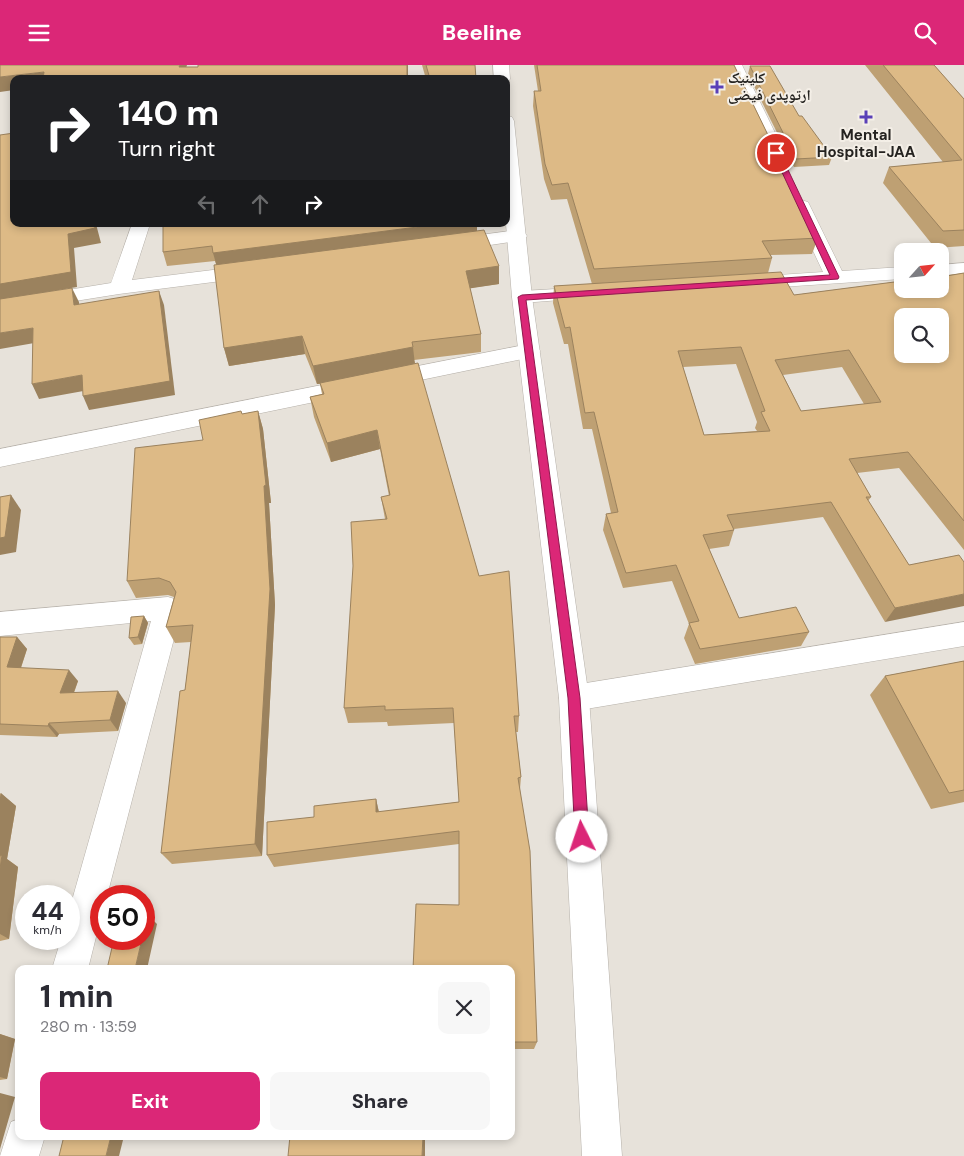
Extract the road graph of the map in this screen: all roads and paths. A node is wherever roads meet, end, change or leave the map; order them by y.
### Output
1 (734, 65) edge
2 (780, 162) edge
3 (510, 167) edge
4 (793, 189) edge
5 (140, 227) edge
6 (517, 236) junction
7 (430, 247) edge
8 (274, 268) edge
9 (964, 269) edge
10 (949, 270) edge
11 (894, 273) edge
12 (835, 277) junction
13 (727, 284) edge
14 (119, 288) junction
15 (610, 292) edge
16 (522, 297) junction
17 (0, 307) edge
18 (529, 351) junction
19 (0, 458) edge
20 (0, 624) edge
21 (964, 634) edge
22 (574, 698) junction
23 (71, 965) edge
24 (23, 1140) edge
25 (19, 1156) edge
26 (602, 1156) edge

1 - 2 street
3 - 6 street
4 - 12 street
5 - 14 street
6 - 7 street
6 - 16 street
8 - 14 street
9 - 10 street
11 - 12 street
12 - 13 street
14 - 17 street
15 - 16 street
16 - 18 street
18 - 19 street
18 - 22 street
20 - 23 street
21 - 22 street
22 - 26 street
24 - 25 street

